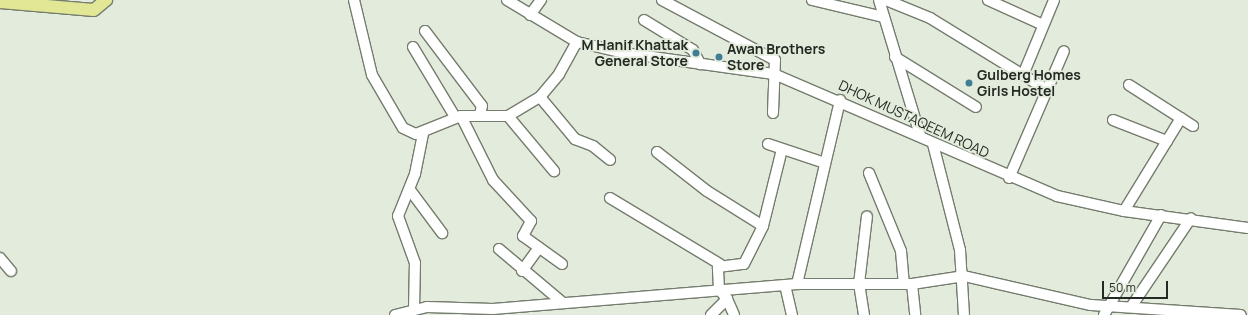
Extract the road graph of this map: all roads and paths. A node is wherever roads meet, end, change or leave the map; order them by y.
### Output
1 (106, 0) edge
2 (354, 0) edge
3 (507, 0) edge
4 (541, 0) edge
5 (662, 0) edge
6 (812, 0) edge
7 (879, 0) edge
8 (886, 0) edge
9 (1054, 0) edge
10 (994, 1) edge
11 (0, 2) edge
12 (530, 15) junction
13 (884, 17) junction
14 (644, 20) dead end
15 (1043, 25) junction
16 (425, 31) dead end
17 (577, 42) junction
18 (413, 47) dead end
19 (1064, 51) dead end
20 (895, 57) junction
21 (700, 64) junction
22 (774, 74) junction
23 (1023, 75) junction
24 (1129, 85) dead end
25 (1047, 90) junction
26 (540, 97) junction
27 (840, 100) junction
28 (976, 107) dead end
29 (773, 113) dead end
30 (480, 114) junction
31 (458, 116) junction
32 (508, 116) junction
33 (1181, 118) junction
34 (1114, 120) dead end
35 (1194, 126) dead end
36 (423, 134) junction
37 (920, 135) junction
38 (1167, 141) junction
39 (768, 144) dead end
40 (932, 144) junction
41 (782, 149) junction
42 (657, 152) dead end
43 (610, 160) dead end
44 (825, 163) junction
45 (554, 171) dead end
46 (869, 173) dead end
47 (1009, 178) junction
48 (410, 190) junction
49 (610, 198) dead end
50 (1124, 211) junction
51 (1162, 215) junction
52 (867, 216) dead end
53 (1191, 218) junction
54 (764, 226) junction
55 (1248, 228) edge
56 (442, 233) dead end
57 (539, 248) junction
58 (499, 249) dead end
59 (0, 258) edge
60 (562, 264) dead end
61 (720, 264) junction
62 (11, 271) dead end
63 (522, 271) junction
64 (964, 276) junction
65 (797, 284) junction
66 (859, 284) junction
67 (908, 284) junction
68 (786, 285) junction
69 (719, 289) junction
70 (727, 299) junction
71 (562, 302) junction
72 (522, 306) junction
73 (1131, 307) junction
74 (414, 309) junction
75 (1106, 311) edge
76 (496, 312) edge
77 (1223, 314) edge
78 (395, 315) edge
79 (528, 315) edge
80 (711, 315) edge
81 (734, 315) edge
82 (792, 315) edge
83 (864, 315) edge
84 (915, 315) edge
85 (964, 315) edge
86 (1241, 315) edge

1 - 11 main road
2 - 36 street
3 - 12 street, DHOK MUSTAQEEM ROAD
4 - 12 street
5 - 22 street
6 - 13 street
7 - 13 street
8 - 23 street
9 - 15 street
10 - 15 street
12 - 17 street, DHOK MUSTAQEEM ROAD
13 - 20 street
14 - 21 street
15 - 23 street
16 - 30 street
17 - 21 street, DHOK MUSTAQEEM ROAD
17 - 26 street
18 - 31 street
19 - 25 street
20 - 28 street
20 - 37 street
21 - 22 street, DHOK MUSTAQEEM ROAD
22 - 27 street, DHOK MUSTAQEEM ROAD
22 - 29 street
23 - 25 street
24 - 33 street
25 - 47 street
26 - 32 street
26 - 43 street
27 - 37 street, DHOK MUSTAQEEM ROAD
27 - 44 street
30 - 31 street
30 - 32 street
31 - 36 street
31 - 57 street
32 - 45 street
33 - 35 street
33 - 38 street
34 - 38 street
36 - 48 street
37 - 40 street, DHOK MUSTAQEEM ROAD
38 - 50 street
39 - 41 street
40 - 47 street, DHOK MUSTAQEEM ROAD
40 - 64 street
41 - 44 street
41 - 54 street
42 - 54 street
44 - 65 street
46 - 67 street
47 - 50 street, DHOK MUSTAQEEM ROAD
48 - 56 street
48 - 74 street
49 - 61 street
50 - 51 street, DHOK MUSTAQEEM ROAD
51 - 53 street, DHOK MUSTAQEEM ROAD
51 - 75 street
52 - 66 street
53 - 55 street, DHOK MUSTAQEEM ROAD
53 - 73 street
54 - 61 street
57 - 60 street
57 - 63 street
58 - 63 street
59 - 62 street
61 - 69 street
63 - 71 street
64 - 67 street
64 - 75 street
64 - 85 street
65 - 66 street
65 - 68 street
66 - 67 street
66 - 83 street
67 - 84 street
68 - 69 street
68 - 82 street
69 - 70 street
69 - 71 street
70 - 80 street
70 - 81 street
71 - 72 street
72 - 76 street
72 - 79 street
73 - 75 street
73 - 77 street
74 - 76 street
74 - 78 street
77 - 86 street

